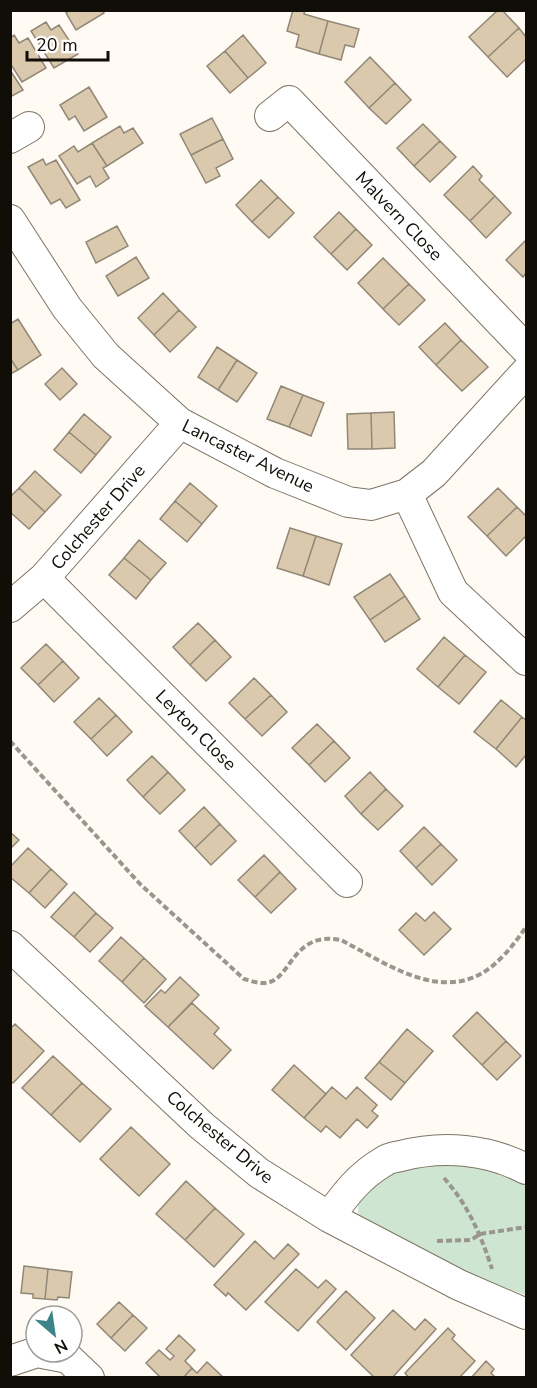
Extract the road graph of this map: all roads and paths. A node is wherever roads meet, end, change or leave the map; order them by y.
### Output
1 (270, 116) dead end
2 (10, 220) edge
3 (22, 264) edge
4 (526, 349) edge
5 (526, 372) edge
6 (180, 423) junction
7 (407, 494) junction
8 (44, 579) junction
9 (10, 606) edge
10 (526, 660) edge
11 (10, 741) edge
12 (347, 882) dead end
13 (526, 927) edge
14 (10, 946) edge
15 (420, 1151) junction
16 (526, 1169) edge
17 (328, 1217) junction
18 (526, 1227) edge
19 (480, 1234) junction
20 (436, 1241) dead end
21 (515, 1309) edge
22 (10, 1361) edge
23 (78, 1368) edge

1 - 4 street, Malvern Close
2 - 3 street, Lancaster Avenue
3 - 6 street, Lancaster Avenue
5 - 7 street, Lancaster Avenue
6 - 7 street, Lancaster Avenue
6 - 8 street, Colchester Drive
7 - 10 street
8 - 9 street, Colchester Drive
8 - 12 street, Leyton Close
11 - 13 path
14 - 17 street, Colchester Drive
15 - 16 street
15 - 17 street
15 - 19 path
17 - 21 street, Colchester Drive
18 - 19 path
19 - 20 path
19 - 21 path
22 - 23 street

